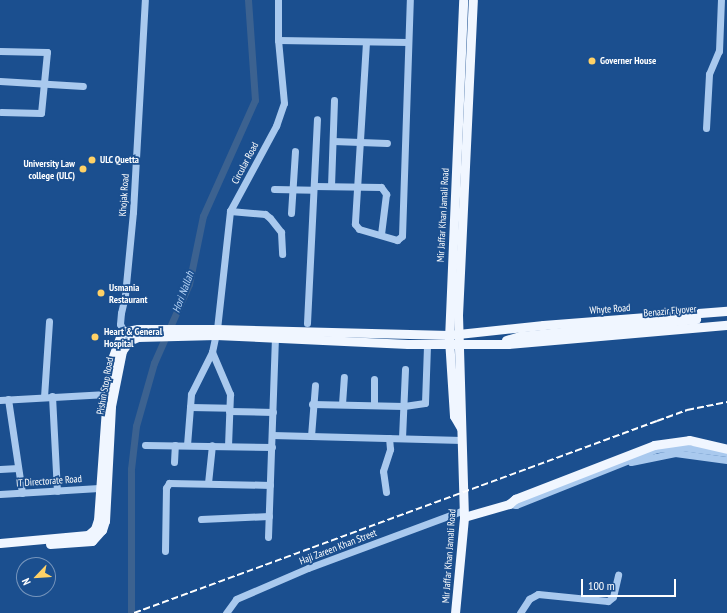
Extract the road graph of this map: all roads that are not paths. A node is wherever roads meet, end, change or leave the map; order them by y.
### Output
1 (145, 0) edge
2 (278, 0) edge
3 (410, 0) edge
4 (463, 0) edge
5 (473, 0) edge
6 (721, 0) edge
7 (278, 40) junction
8 (366, 42) junction
9 (408, 42) junction
10 (0, 51) edge
11 (0, 81) edge
12 (44, 83) junction
13 (83, 86) dead end
14 (334, 100) dead end
15 (1, 112) edge
16 (317, 119) dead end
17 (706, 128) dead end
18 (333, 141) junction
19 (360, 142) junction
20 (387, 143) dead end
21 (295, 151) dead end
22 (331, 186) junction
23 (358, 187) junction
24 (314, 188) junction
25 (274, 189) dead end
26 (293, 189) junction
27 (230, 211) junction
28 (291, 214) dead end
29 (381, 234) junction
30 (282, 254) dead end
31 (727, 311) edge
32 (727, 316) edge
33 (49, 321) dead end
34 (307, 323) dead end
35 (727, 325) edge
36 (122, 332) junction
37 (170, 332) junction
38 (216, 332) junction
39 (496, 332) junction
40 (520, 336) junction
41 (275, 338) junction
42 (453, 340) junction
43 (129, 341) junction
44 (497, 343) junction
45 (428, 345) junction
46 (212, 352) junction
47 (405, 369) dead end
48 (344, 376) dead end
49 (374, 379) dead end
50 (315, 385) dead end
51 (107, 394) junction
52 (52, 396) junction
53 (44, 397) junction
54 (8, 399) junction
55 (0, 400) edge
56 (312, 404) junction
57 (342, 404) junction
58 (374, 405) junction
59 (404, 406) junction
60 (190, 407) junction
61 (229, 409) junction
62 (273, 412) junction
63 (272, 435) junction
64 (311, 436) junction
65 (389, 438) junction
66 (402, 438) junction
67 (462, 440) junction
68 (187, 444) junction
69 (146, 445) dead end
70 (176, 445) junction
71 (212, 445) junction
72 (228, 446) junction
73 (272, 447) junction
74 (727, 449) edge
75 (727, 453) edge
76 (727, 460) edge
77 (174, 462) dead end
78 (623, 463) junction
79 (18, 468) junction
80 (0, 469) edge
81 (208, 483) junction
82 (270, 485) junction
83 (100, 488) junction
84 (57, 491) junction
85 (386, 492) dead end
86 (22, 493) junction
87 (0, 494) edge
88 (509, 504) junction
89 (464, 509) junction
90 (269, 516) junction
91 (201, 519) dead end
92 (268, 537) dead end
93 (0, 543) edge
94 (0, 549) edge
95 (165, 551) dead end
96 (618, 575) dead end
97 (226, 613) edge
98 (455, 613) edge
99 (520, 613) edge

1 - 36 street, Khojak Road
2 - 7 street, Circular Road
3 - 9 street
4 - 42 main road, Mir Jaffar Khan Jamali Road
5 - 42 main road, Mir Jaffar Khan Jamali Road
6 - 17 street
7 - 8 street
7 - 27 street, Circular Road
8 - 9 street
8 - 19 street
9 - 29 street
10 - 12 street
11 - 12 street
12 - 13 street
12 - 15 street
14 - 18 street
16 - 24 street
18 - 19 street
18 - 22 street
19 - 20 street
19 - 23 street
21 - 26 street
22 - 23 street
22 - 24 street
23 - 29 street
23 - 29 street
24 - 26 street
24 - 34 street
25 - 26 street
26 - 28 street
27 - 30 street
27 - 38 street, Circular Road
31 - 39 main road, Whyte Road
32 - 40 main road, Benazir Flyover
33 - 53 street
35 - 44 main road, Whyte Road
36 - 37 main road
36 - 43 street
36 - 51 main road, Pishin Stop Road
37 - 38 main road
37 - 43 main road
38 - 41 main road
38 - 42 main road, Whyte Road
38 - 46 street, Circular Road
39 - 40 main road, Whyte Road
39 - 42 main road, Whyte Road
40 - 44 main road, Whyte Road
41 - 45 main road
41 - 62 street
42 - 44 main road, Whyte Road
42 - 45 main road
42 - 67 main road, Mir Jaffar Khan Jamali Road
43 - 94 main road, Pishin Stop Road
45 - 59 street
46 - 60 street, Circular Road
46 - 61 street
47 - 59 street
48 - 57 street
49 - 58 street
50 - 56 street
51 - 52 street
51 - 83 main road, Pishin Stop Road
52 - 53 street
52 - 84 street
53 - 54 street
54 - 55 street
54 - 79 street
56 - 57 street
56 - 64 street
57 - 58 street
58 - 59 street
59 - 66 street
60 - 61 street
60 - 68 street, Circular Road
61 - 62 street
61 - 72 street
62 - 63 street
63 - 64 street
63 - 73 street
64 - 65 street
65 - 66 street
65 - 85 street
66 - 67 street
67 - 89 main road, Mir Jaffar Khan Jamali Road
68 - 70 street
68 - 71 street
69 - 70 street
70 - 77 street
71 - 72 street
71 - 81 street
72 - 73 street
73 - 82 street
74 - 88 main road
75 - 78 street
76 - 78 street
78 - 88 street
79 - 80 street
79 - 86 street
81 - 82 street
81 - 95 street
82 - 90 street
83 - 84 street, IT Directorate Road
83 - 93 main road, Pishin Stop Road
84 - 86 street, IT Directorate Road
86 - 87 street, IT Directorate Road
88 - 89 main road
89 - 97 street, Haji Zareen Khan Street
89 - 98 main road, Mir Jaffar Khan Jamali Road
90 - 91 street
90 - 92 street
96 - 99 street

